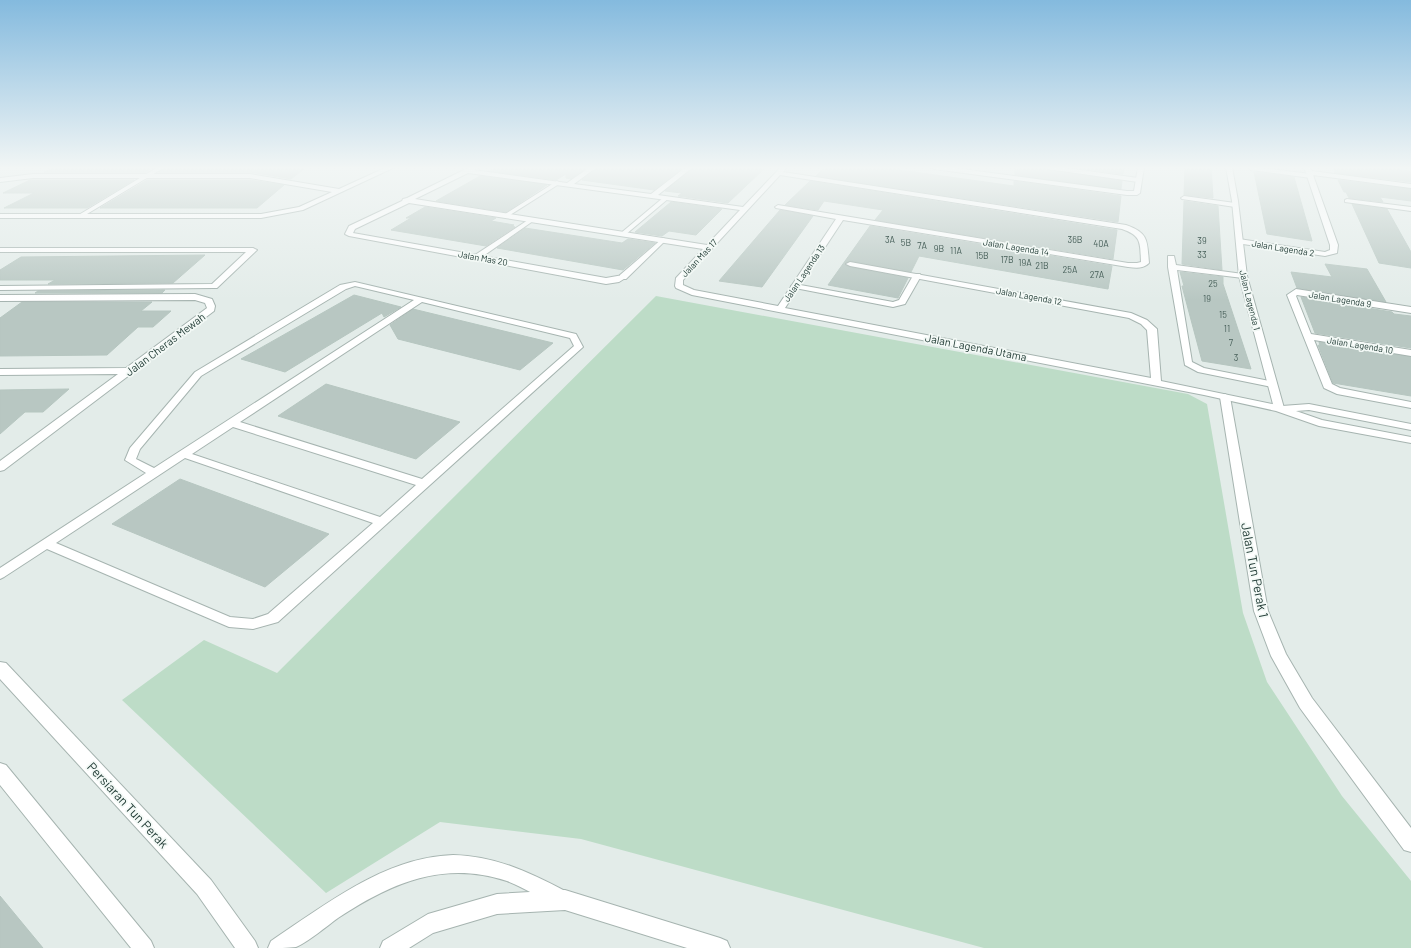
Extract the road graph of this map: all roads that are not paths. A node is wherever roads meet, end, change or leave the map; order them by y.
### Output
1 (88, 211) edge
2 (294, 211) edge
3 (384, 211) edge
4 (475, 211) edge
5 (513, 211) edge
6 (650, 211) edge
7 (743, 211) edge
8 (802, 211) edge
9 (1023, 211) edge
10 (1236, 211) edge
11 (1322, 211) edge
12 (0, 216) edge
13 (80, 216) junction
14 (505, 216) junction
15 (841, 218) junction
16 (531, 220) junction
17 (623, 234) junction
18 (663, 240) junction
19 (1239, 241) junction
20 (709, 248) junction
21 (0, 250) edge
22 (476, 257) junction
23 (850, 264) dead end
24 (917, 276) junction
25 (1243, 276) junction
26 (623, 278) joint
27 (679, 280) joint
28 (796, 286) junction
29 (0, 288) edge
30 (0, 298) edge
31 (420, 300) junction
32 (780, 309) junction
33 (1411, 310) edge
34 (1309, 336) junction
35 (1411, 353) edge
36 (129, 371) junction
37 (0, 372) edge
38 (1156, 382) junction
39 (1272, 384) junction
40 (1225, 397) junction
41 (1411, 405) edge
42 (1279, 408) junction
43 (231, 423) junction
44 (1411, 427) edge
45 (1411, 440) edge
46 (183, 454) junction
47 (0, 466) edge
48 (154, 473) junction
49 (425, 484) junction
50 (382, 522) junction
51 (46, 544) junction
52 (0, 574) edge
53 (0, 668) edge
54 (0, 771) edge
55 (1411, 844) edge
56 (564, 900) junction
57 (697, 944) edge
58 (144, 948) edge
59 (248, 948) edge
60 (278, 948) edge
61 (390, 948) edge
62 (720, 948) edge

1 - 13 lane
2 - 13 street
3 - 22 street, Jalan Mas 20
4 - 14 street
5 - 14 lane
6 - 17 lane
7 - 20 street, Jalan Mas 17
8 - 15 street, Jalan Lagenda 14
9 - 15 street, Jalan Lagenda 14
10 - 19 street, Jalan Lagenda 1
11 - 19 street, Jalan Lagenda 2
12 - 13 street
14 - 16 street
15 - 28 street, Jalan Lagenda 13
16 - 17 street
16 - 22 lane
17 - 18 street
18 - 20 street
18 - 26 lane
19 - 25 street, Jalan Lagenda 1
20 - 27 street, Jalan Mas 17
21 - 29 lane
22 - 26 street, Jalan Mas 20
23 - 24 street, Jalan Lagenda 12
24 - 28 lane
24 - 38 street, Jalan Lagenda 12
25 - 39 street, Jalan Lagenda 1
25 - 39 lane
27 - 32 street, Jalan Lagenda Utama
28 - 32 street, Jalan Lagenda 13
30 - 36 street, Jalan Cheras Mewah
31 - 43 lane
31 - 48 lane
31 - 49 lane
32 - 38 street, Jalan Lagenda Utama
33 - 34 street, Jalan Lagenda 9
34 - 35 street, Jalan Lagenda 10
34 - 41 street
36 - 37 street
36 - 47 street, Jalan Cheras Mewah
38 - 40 street, Jalan Lagenda Utama
39 - 42 street, Jalan Lagenda 1
40 - 42 street, Jalan Lagenda Utama
40 - 55 street, Jalan Tun Perak 1
42 - 44 street, Jalan Lagenda Utama
42 - 45 street, Jalan Lagenda Utama
43 - 46 lane
43 - 49 lane
46 - 48 lane
46 - 50 lane
48 - 51 lane
49 - 50 lane
50 - 51 lane
51 - 52 lane
53 - 59 street, Persiaran Tun Perak
54 - 58 street
56 - 57 street
56 - 60 lane
56 - 61 street
57 - 62 street

